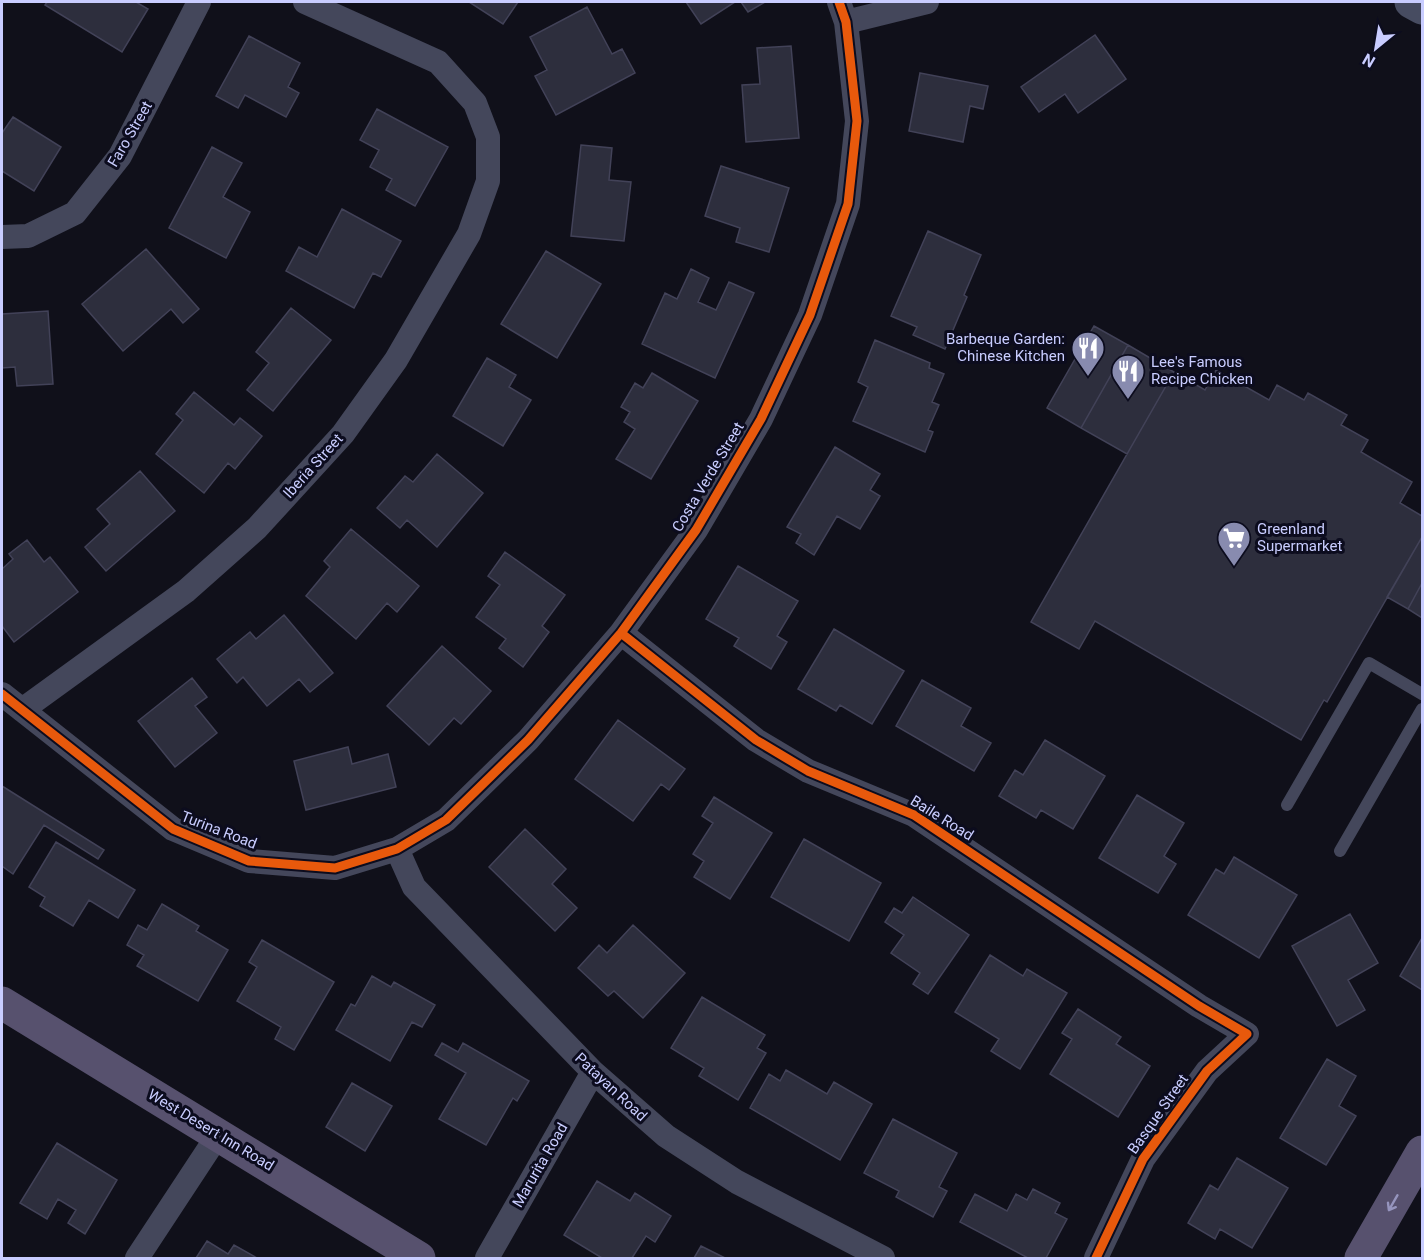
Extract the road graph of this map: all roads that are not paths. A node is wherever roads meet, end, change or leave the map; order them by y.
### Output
1 (199, 2) edge
2 (305, 2) edge
3 (927, 2) edge
4 (1411, 2) edge
5 (1422, 9) edge
6 (843, 12) edge
7 (2, 237) edge
8 (621, 633) junction
9 (2, 694) edge
10 (1422, 694) edge
11 (1422, 709) edge
12 (22, 710) junction
13 (1287, 805) dead end
14 (397, 849) junction
15 (1340, 851) dead end
16 (2, 1002) edge
17 (1247, 1034) joint
18 (593, 1072) junction
19 (218, 1135) junction
20 (1422, 1152) edge
21 (137, 1258) edge
22 (420, 1258) edge
23 (486, 1258) edge
24 (883, 1258) edge
25 (1096, 1258) edge
26 (1361, 1258) edge

1 - 7 street, Faro Street
2 - 12 street, Iberia Street
3 - 6 street
4 - 5 main road
6 - 8 street, Costa Verde Street
8 - 14 street, Costa Verde Street
8 - 17 street, Baile Road
9 - 12 street, Turina Road
10 - 13 lane
11 - 15 lane
12 - 14 street, Turina Road
14 - 18 street, Patayan Road
16 - 19 main road, West Desert Inn Road
17 - 25 street, Basque Street
18 - 23 street, Marurita Road
18 - 24 street, Patayan Road
19 - 21 street
19 - 22 main road, West Desert Inn Road
20 -> 26 main road

